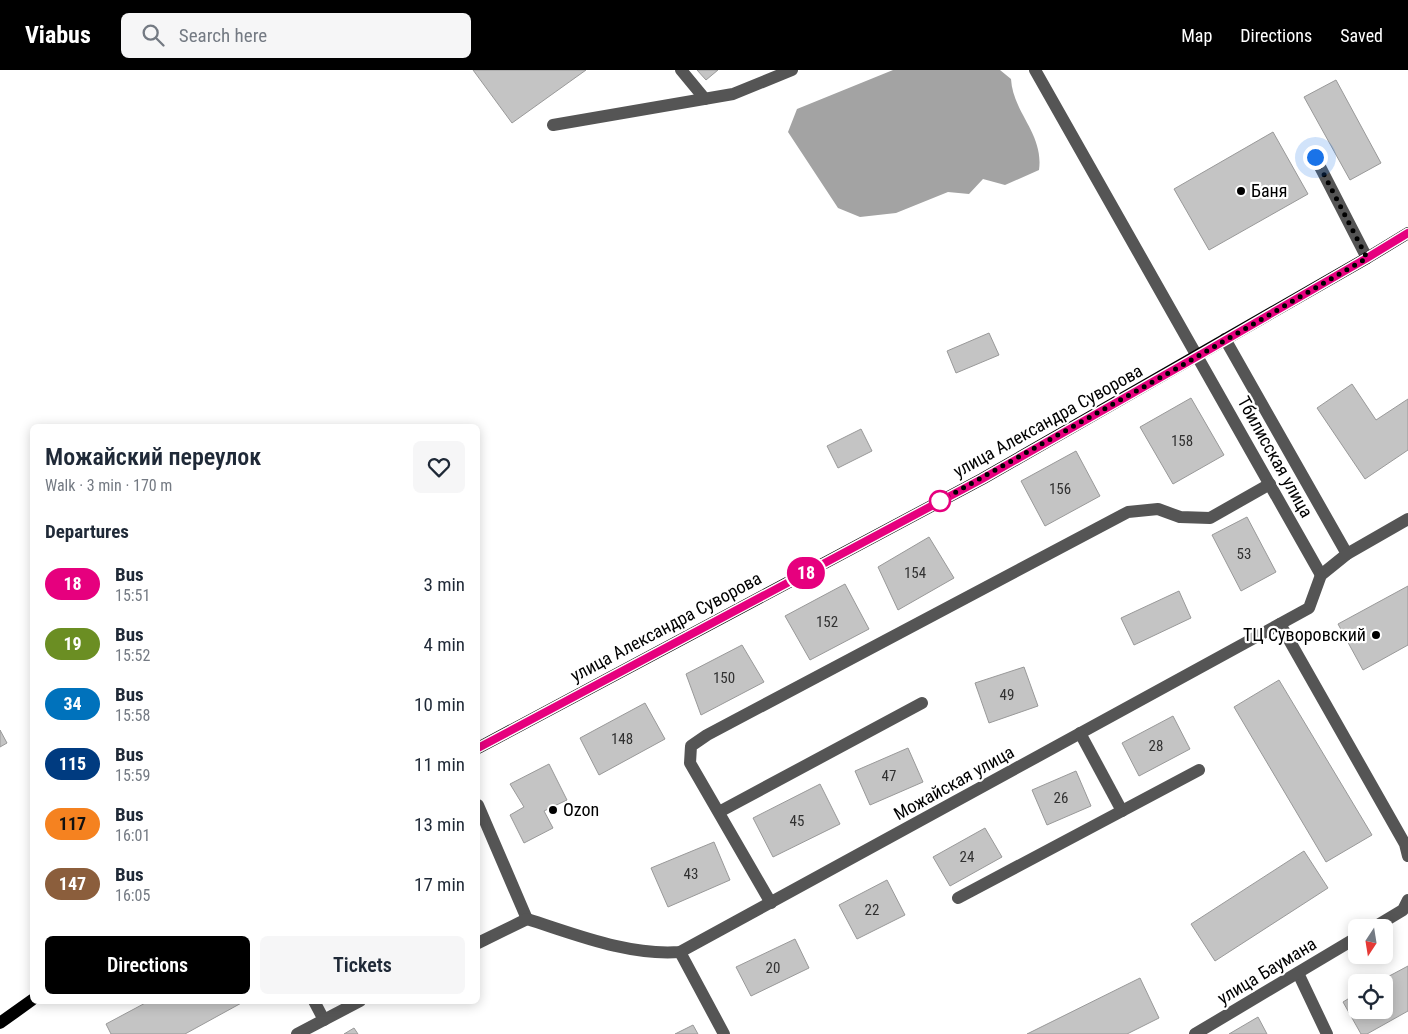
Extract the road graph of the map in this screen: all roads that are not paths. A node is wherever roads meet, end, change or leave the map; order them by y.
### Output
1 (681, 70) edge
2 (792, 70) edge
3 (1035, 70) edge
4 (705, 99) junction
5 (553, 125) dead end
6 (1315, 157) dead end
7 (1408, 233) edge
8 (1367, 258) junction
9 (1225, 339) junction
10 (1198, 356) junction
11 (1270, 484) junction
12 (1408, 519) edge
13 (1347, 554) junction
14 (1321, 575) junction
15 (1280, 624) junction
16 (922, 703) dead end
17 (1080, 733) junction
18 (480, 747) edge
19 (1199, 770) dead end
20 (480, 810) edge
21 (1122, 811) junction
22 (718, 812) junction
23 (1407, 848) edge
24 (958, 898) dead end
25 (1408, 900) edge
26 (771, 903) junction
27 (527, 919) junction
28 (1388, 919) edge
29 (480, 942) edge
30 (1348, 943) edge
31 (680, 952) junction
32 (1298, 973) junction
33 (30, 1001) edge
34 (316, 1004) edge
35 (354, 1004) edge
36 (324, 1020) junction
37 (0, 1023) edge
38 (297, 1034) edge
39 (724, 1034) edge
40 (1195, 1034) edge
41 (1327, 1034) edge

1 - 4 street
2 - 4 street
3 - 10 street, Тбилисская улица
4 - 5 street
6 - 8 street
7 - 8 main road, улица Александра Суворова
8 - 9 main road, улица Александра Суворова
9 - 10 main road, улица Александра Суворова
9 - 13 street, Тбилисская улица
10 - 11 street, Тбилисская улица
10 - 18 main road, улица Александра Суворова
11 - 14 street, Тбилисская улица
11 - 22 street
12 - 13 street, Можайская улица
13 - 14 street, Можайская улица
14 - 15 street, Можайская улица
15 - 17 street, Можайская улица
15 - 23 street
16 - 22 street
17 - 21 street
17 - 26 street, Можайская улица
19 - 21 street
20 - 27 street
21 - 24 street
22 - 26 street
25 - 28 street
26 - 31 street, Можайская улица
27 - 29 street
27 - 31 street, Можайская улица
30 - 32 street, улица Баумана
31 - 39 street
32 - 40 street, улица Баумана
32 - 41 street
33 - 37 main road
34 - 36 street
35 - 36 street
36 - 38 street

